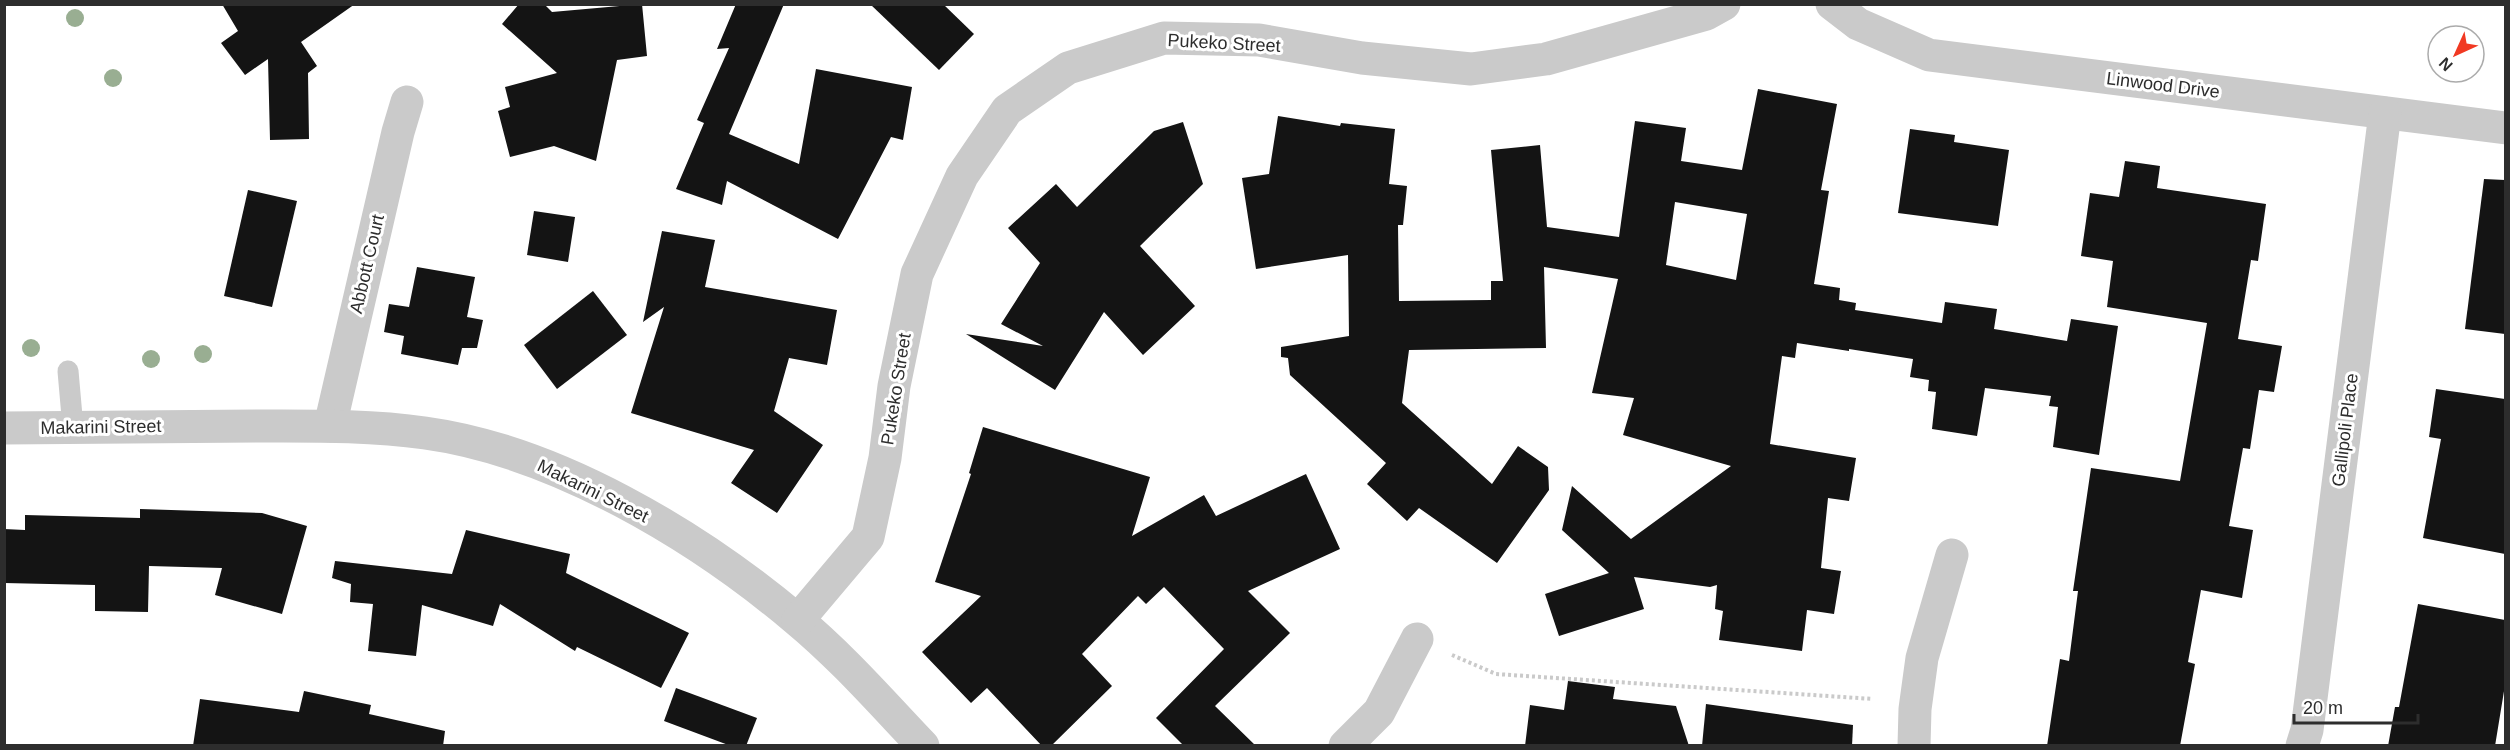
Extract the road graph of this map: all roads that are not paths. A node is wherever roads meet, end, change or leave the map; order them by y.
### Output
1 (1724, 4) edge
2 (1832, 4) edge
3 (407, 102) dead end
4 (2385, 113) junction
5 (2505, 128) edge
6 (68, 371) dead end
7 (330, 426) junction
8 (4, 428) edge
9 (73, 428) junction
10 (1952, 555) dead end
11 (798, 620) junction
12 (1417, 639) road end
13 (923, 746) edge
14 (1345, 746) edge
15 (1914, 746) edge
16 (2302, 746) edge

1 - 11 street, Pukeko Street
2 - 4 street, Linwood Drive
3 - 7 street, Abbott Court
4 - 5 street, Linwood Drive
4 - 16 street, Gallipoli Place
6 - 9 lane
7 - 9 street, Makarini Street
7 - 11 street, Makarini Street
8 - 9 street, Makarini Street
10 - 15 street
11 - 13 street, Makarini Street
12 - 14 street

